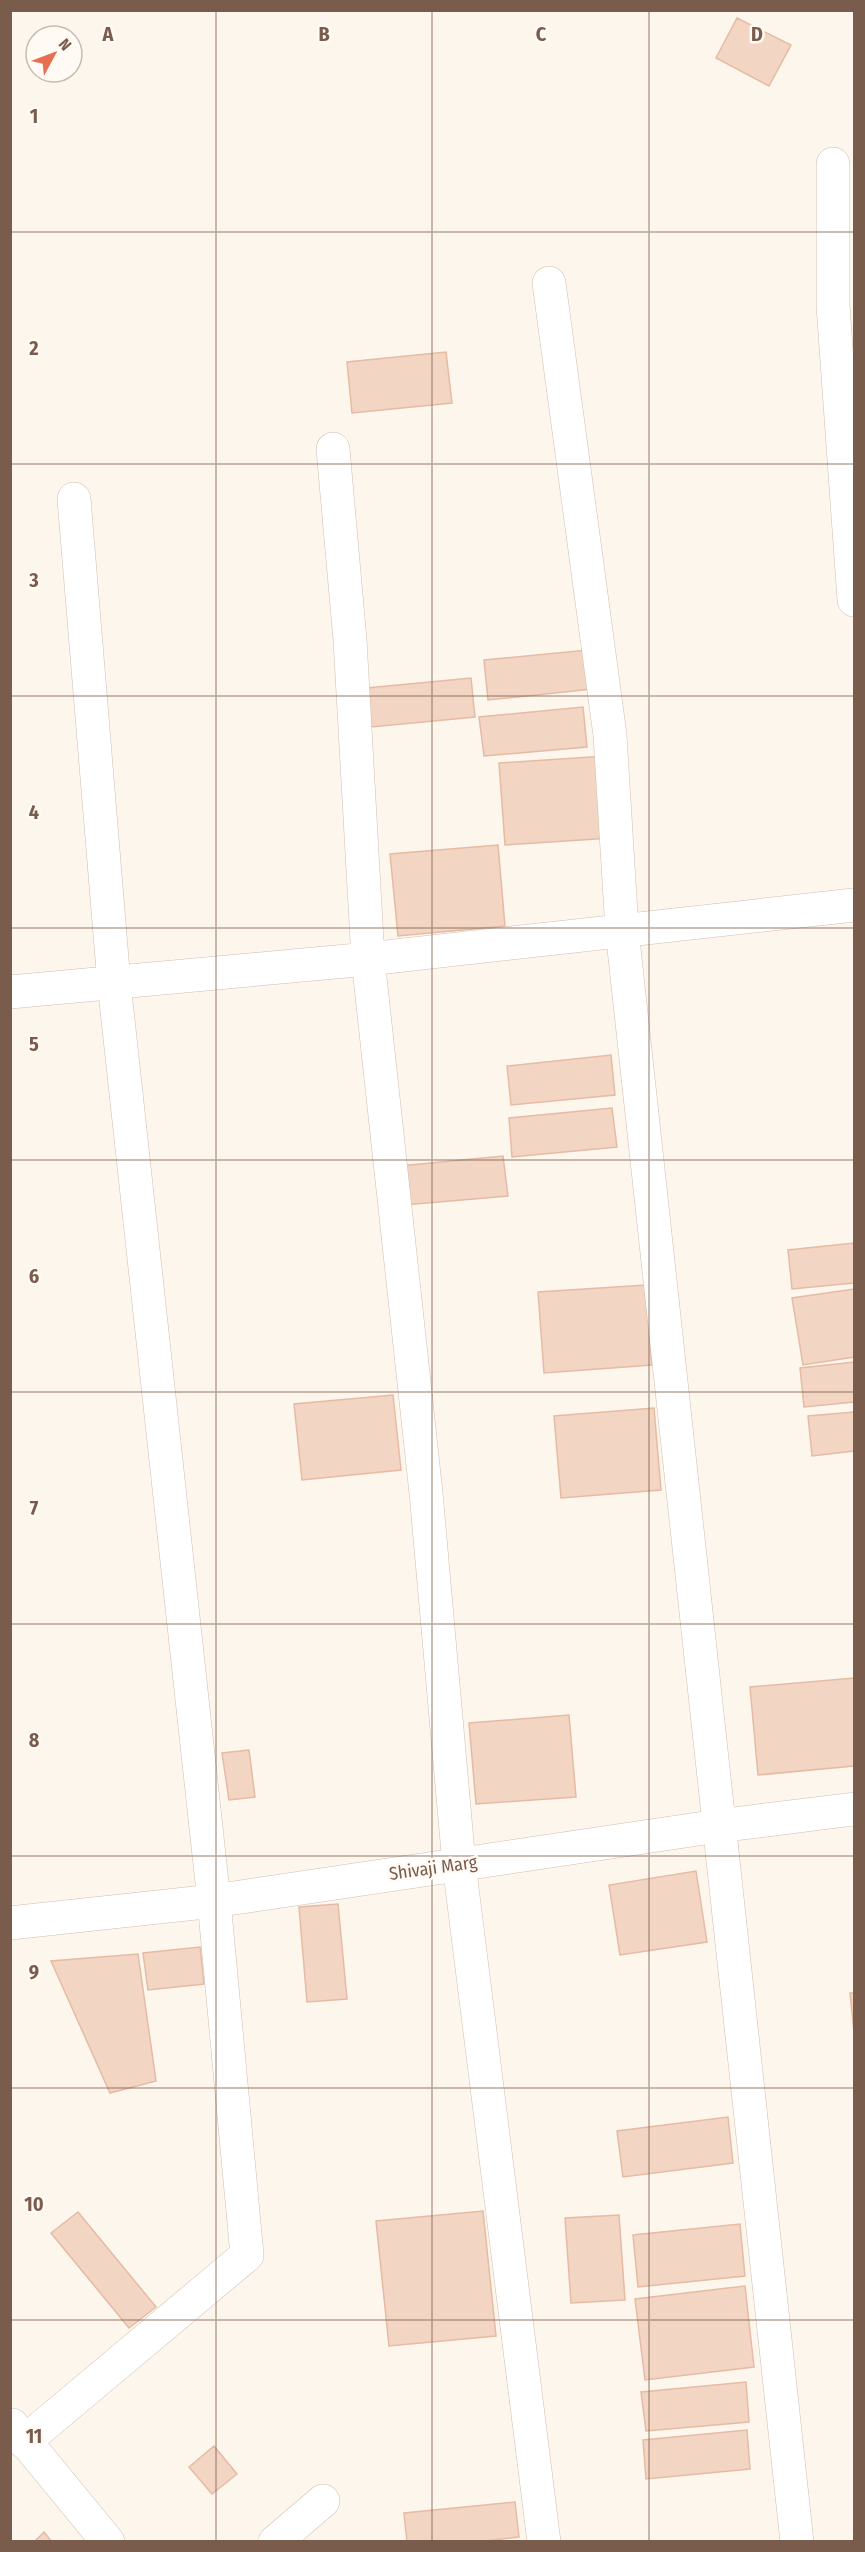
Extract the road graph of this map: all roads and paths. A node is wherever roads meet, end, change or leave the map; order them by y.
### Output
1 (833, 164) dead end
2 (549, 283) dead end
3 (333, 449) dead end
4 (74, 499) dead end
5 (852, 567) edge
6 (855, 600) edge
7 (855, 905) edge
8 (622, 930) junction
9 (368, 959) junction
10 (114, 983) junction
11 (10, 992) edge
12 (855, 1809) edge
13 (718, 1826) junction
14 (459, 1864) junction
15 (214, 1901) junction
16 (10, 1923) edge
17 (17, 2433) edge
18 (323, 2501) dead end
19 (108, 2541) edge
20 (275, 2541) edge
21 (544, 2541) edge
22 (797, 2541) edge

1 - 5 street
2 - 8 street
3 - 9 street
4 - 10 street
5 - 6 street
7 - 8 street
8 - 9 street
8 - 13 street
9 - 10 street
9 - 14 street
10 - 11 street
10 - 15 street
12 - 13 street, Shivaji Marg
13 - 14 street, Shivaji Marg
13 - 22 street
14 - 15 street, Shivaji Marg
14 - 21 street
15 - 16 street, Shivaji Marg
15 - 17 street
17 - 19 street
18 - 20 street

